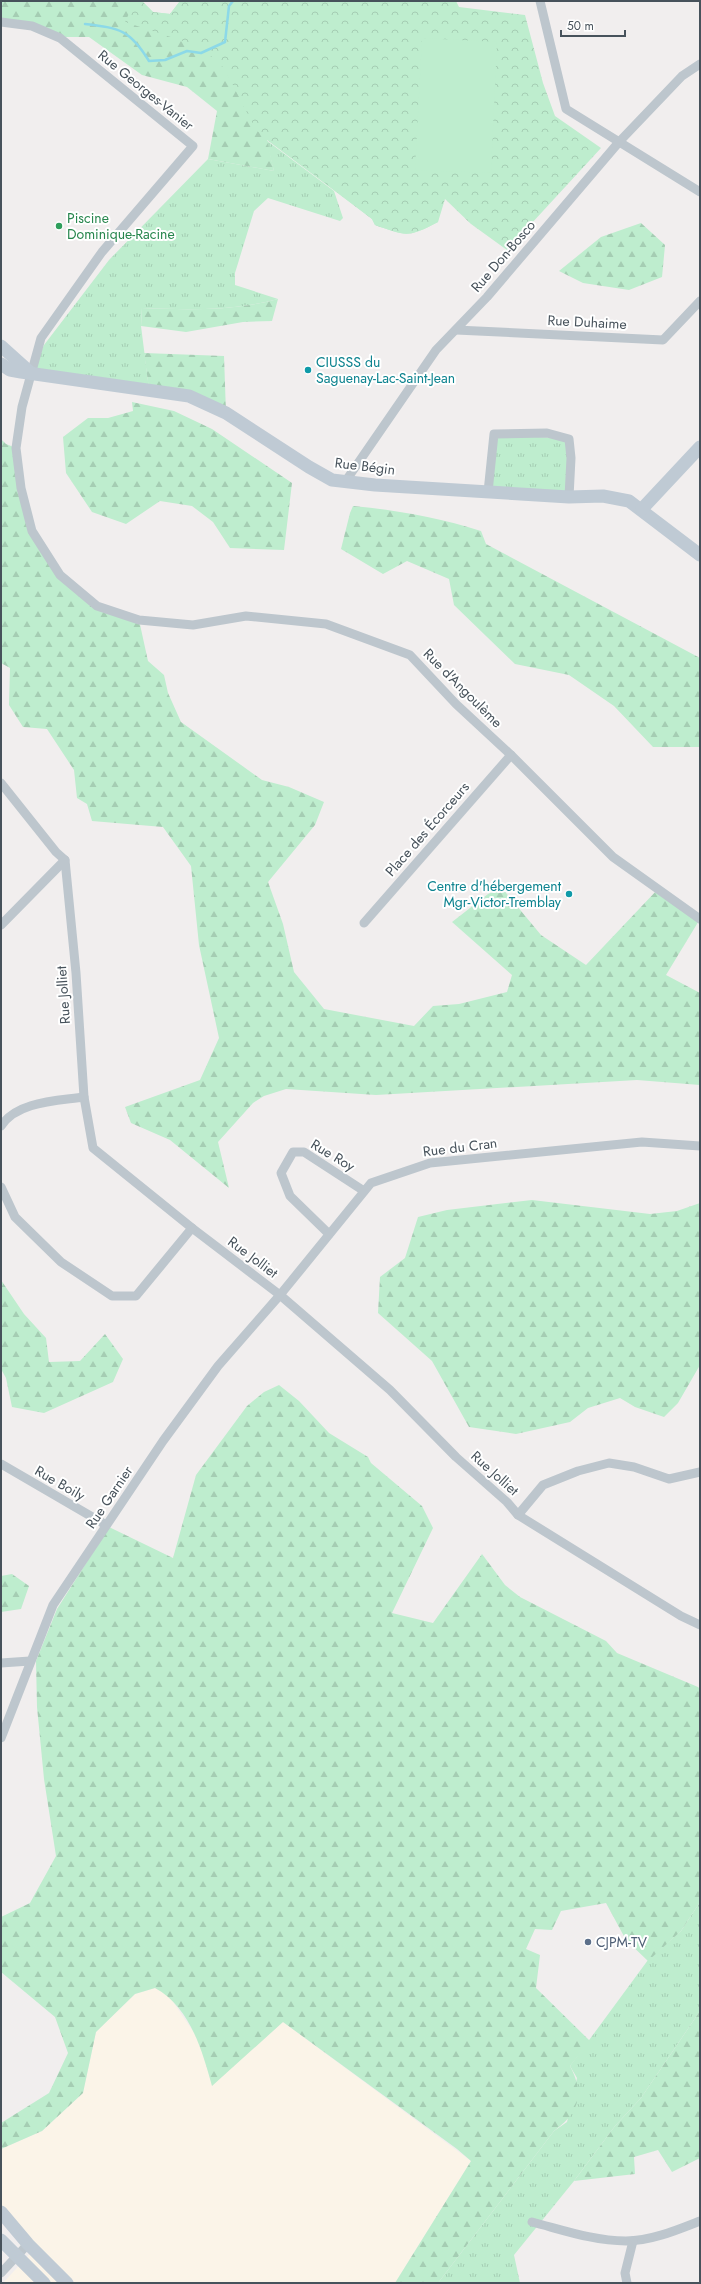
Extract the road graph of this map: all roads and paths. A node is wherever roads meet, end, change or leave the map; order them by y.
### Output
1 (540, 1) edge
2 (1, 22) edge
3 (700, 64) edge
4 (619, 142) junction
5 (700, 192) edge
6 (700, 301) edge
7 (456, 330) junction
8 (1, 346) edge
9 (1, 364) edge
10 (31, 372) junction
11 (700, 447) edge
12 (345, 482) junction
13 (662, 488) junction
14 (488, 492) junction
15 (569, 496) junction
16 (629, 501) junction
17 (642, 510) junction
18 (700, 555) edge
19 (511, 755) junction
20 (1, 783) edge
21 (64, 860) junction
22 (700, 919) edge
23 (364, 923) dead end
24 (1, 925) edge
25 (84, 1096) junction
26 (1, 1126) edge
27 (700, 1146) edge
28 (1, 1187) edge
29 (364, 1191) junction
30 (192, 1228) junction
31 (329, 1234) junction
32 (280, 1295) junction
33 (1, 1464) edge
34 (700, 1472) edge
35 (518, 1515) junction
36 (106, 1525) junction
37 (700, 1625) edge
38 (30, 1661) junction
39 (1, 1662) edge
40 (1, 1738) edge
41 (1, 2212) edge
42 (700, 2221) edge
43 (532, 2222) dead end
44 (1, 2240) edge
45 (633, 2241) junction
46 (28, 2244) junction
47 (16, 2256) junction
48 (1, 2273) edge
49 (44, 2283) edge
50 (67, 2283) edge
51 (626, 2283) edge

1 - 4 street
2 - 10 street, Rue Georges-Vanier
3 - 4 street, Rue Don-Bosco
4 - 5 street
4 - 7 street, Rue Don-Bosco
6 - 7 street, Rue Duhaime
7 - 12 street, Rue Don-Bosco
8 - 10 street
9 - 10 street, Rue Bégin
10 - 12 street, Rue Bégin
10 - 19 street, Rue d'Angoulème
11 - 13 street
12 - 14 street, Rue Bégin
13 - 16 street
13 - 17 street
14 - 15 street, Rue Bégin
14 - 15 street
15 - 16 street, Rue Bégin
16 - 17 street, Rue Bégin
17 - 18 street, Rue Bégin
19 - 22 street, Rue d'Angoulème
19 - 23 street, Place des Écorceurs
20 - 21 street
21 - 24 street
21 - 25 street, Rue Jolliet
25 - 26 street
25 - 30 street, Rue Jolliet
27 - 29 street, Rue du Cran
28 - 30 street
29 - 31 street, Rue du Cran
29 - 31 street, Rue Roy
30 - 32 street, Rue Jolliet
31 - 32 street, Rue du Cran
32 - 35 street, Rue Jolliet
32 - 36 street, Rue Garnier
33 - 36 street, Rue Boily
34 - 35 street
35 - 37 street, Rue Jolliet
36 - 38 street, Rue Garnier
38 - 39 street
38 - 40 street, Rue Garnier
41 - 46 street
42 - 45 street
43 - 45 street
44 - 47 street
45 - 51 street
46 - 47 street
46 - 50 street
47 - 48 street
47 - 49 street

